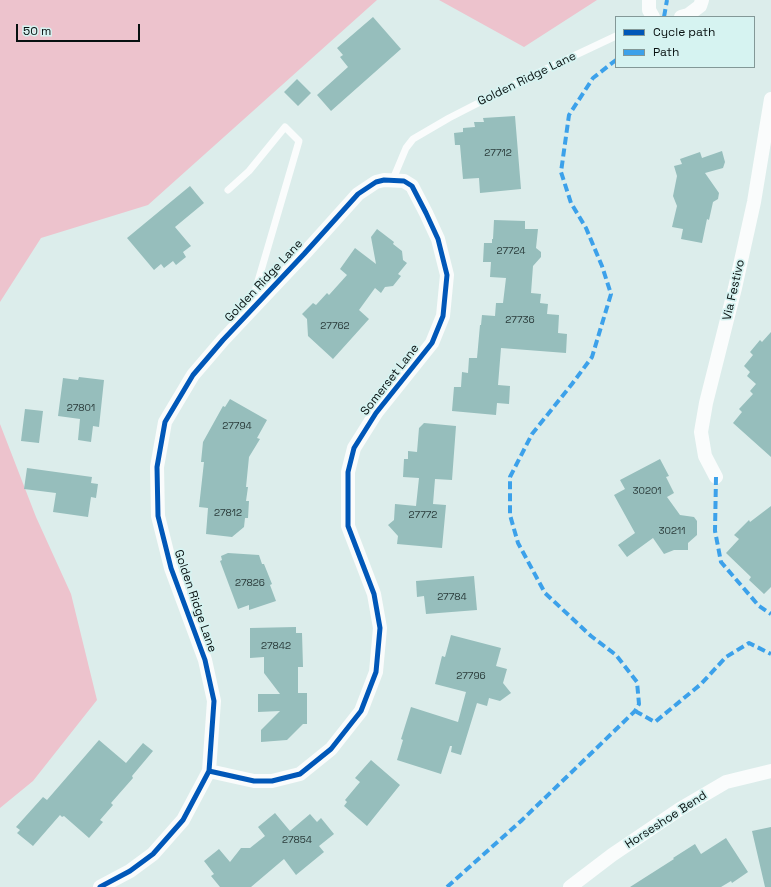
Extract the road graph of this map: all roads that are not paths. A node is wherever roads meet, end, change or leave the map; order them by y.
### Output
1 (702, 0) edge
2 (684, 16) edge
3 (615, 36) edge
4 (771, 100) edge
5 (393, 179) junction
6 (228, 190) dead end
7 (250, 311) junction
8 (716, 477) dead end
9 (209, 771) junction
10 (771, 771) edge
11 (100, 887) edge
12 (570, 887) edge

1 - 2 street
3 - 5 lane, Golden Ridge Lane
4 - 8 street, Via Festivo
5 - 7 street, Golden Ridge Lane
5 - 9 street, Somerset Lane
6 - 7 lane
7 - 9 street, Golden Ridge Lane
9 - 11 street, Golden Ridge Lane
10 - 12 street, Horseshoe Bend

